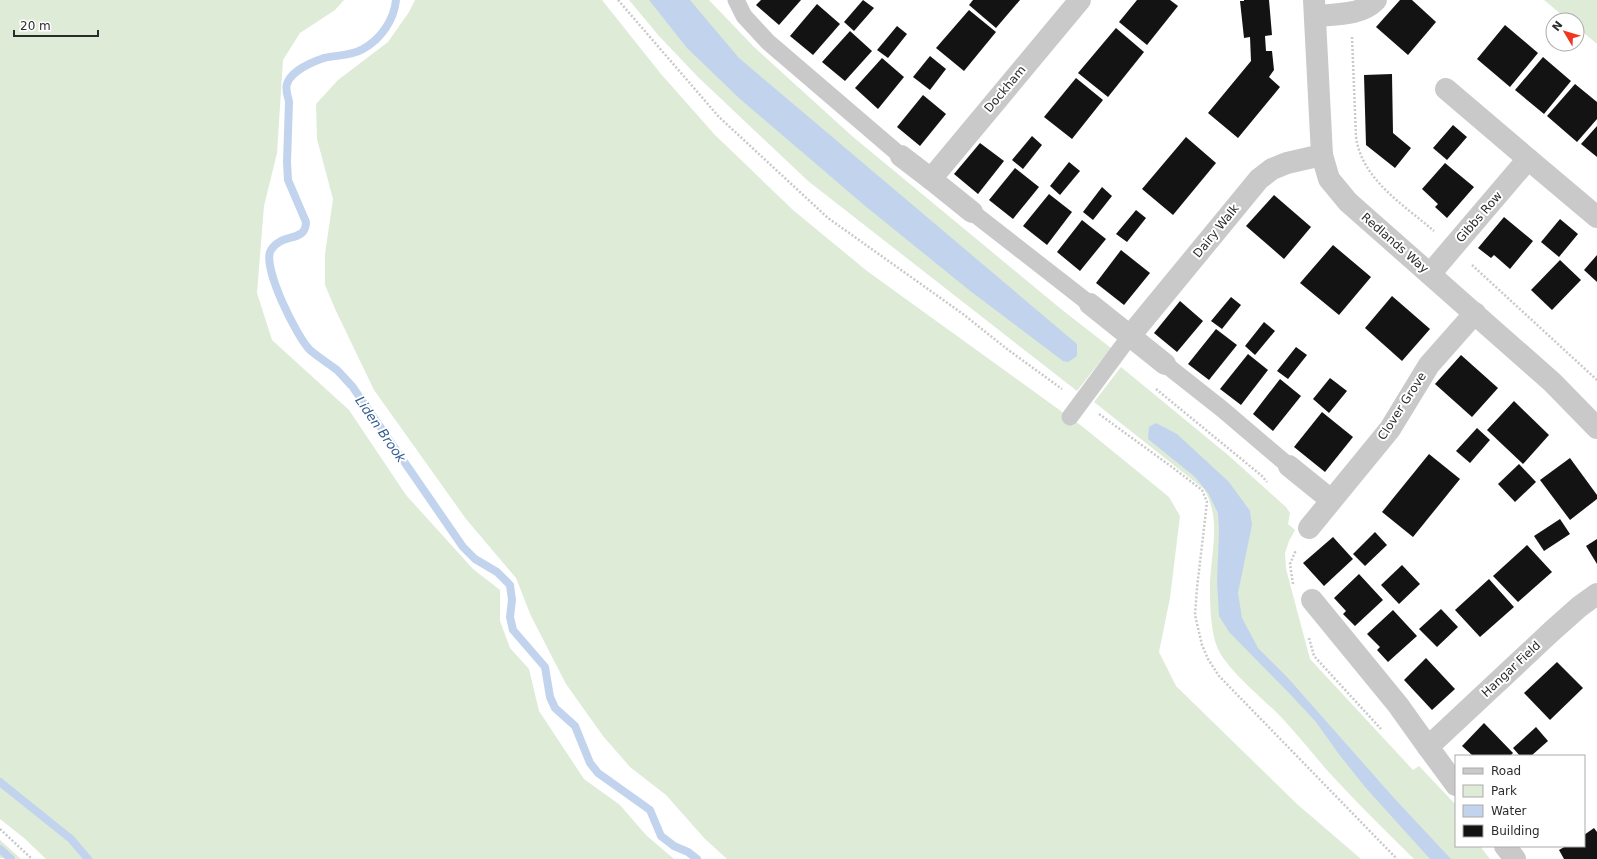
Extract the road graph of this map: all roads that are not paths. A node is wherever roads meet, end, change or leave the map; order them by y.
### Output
1 (736, 0) edge
2 (1080, 0) edge
3 (1376, 0) edge
4 (1314, 8) edge
5 (1446, 89) dead end
6 (1322, 155) junction
7 (901, 156) joint
8 (1528, 160) junction
9 (931, 179) junction
10 (972, 212) joint
11 (1597, 217) edge
12 (1430, 274) junction
13 (1090, 304) joint
14 (1475, 313) junction
15 (1130, 336) junction
16 (1165, 364) joint
17 (1070, 418) dead end
18 (1597, 428) edge
19 (1289, 466) joint
20 (1331, 500) junction
21 (1309, 528) dead end
22 (1597, 594) edge
23 (1312, 600) dead end
24 (1428, 747) junction
25 (1455, 784) edge
26 (1506, 847) edge
27 (1515, 859) edge

1 - 7 lane
2 - 9 street, Dockham
3 - 4 street
4 - 6 street, Redlands Way
5 - 8 street
6 - 12 street, Redlands Way
6 - 15 street, Dairy Walk
7 - 9 street
8 - 11 street
8 - 12 street, Gibbs Row
9 - 10 street
10 - 13 lane
12 - 14 street, Redlands Way
13 - 15 street
14 - 18 street, Redlands Way
14 - 20 street, Clover Grove
15 - 16 street
15 - 17 lane
16 - 19 lane
19 - 20 street
20 - 21 street, Clover Grove
22 - 24 street, Hangar Field
23 - 24 street
24 - 25 street
26 - 27 street

